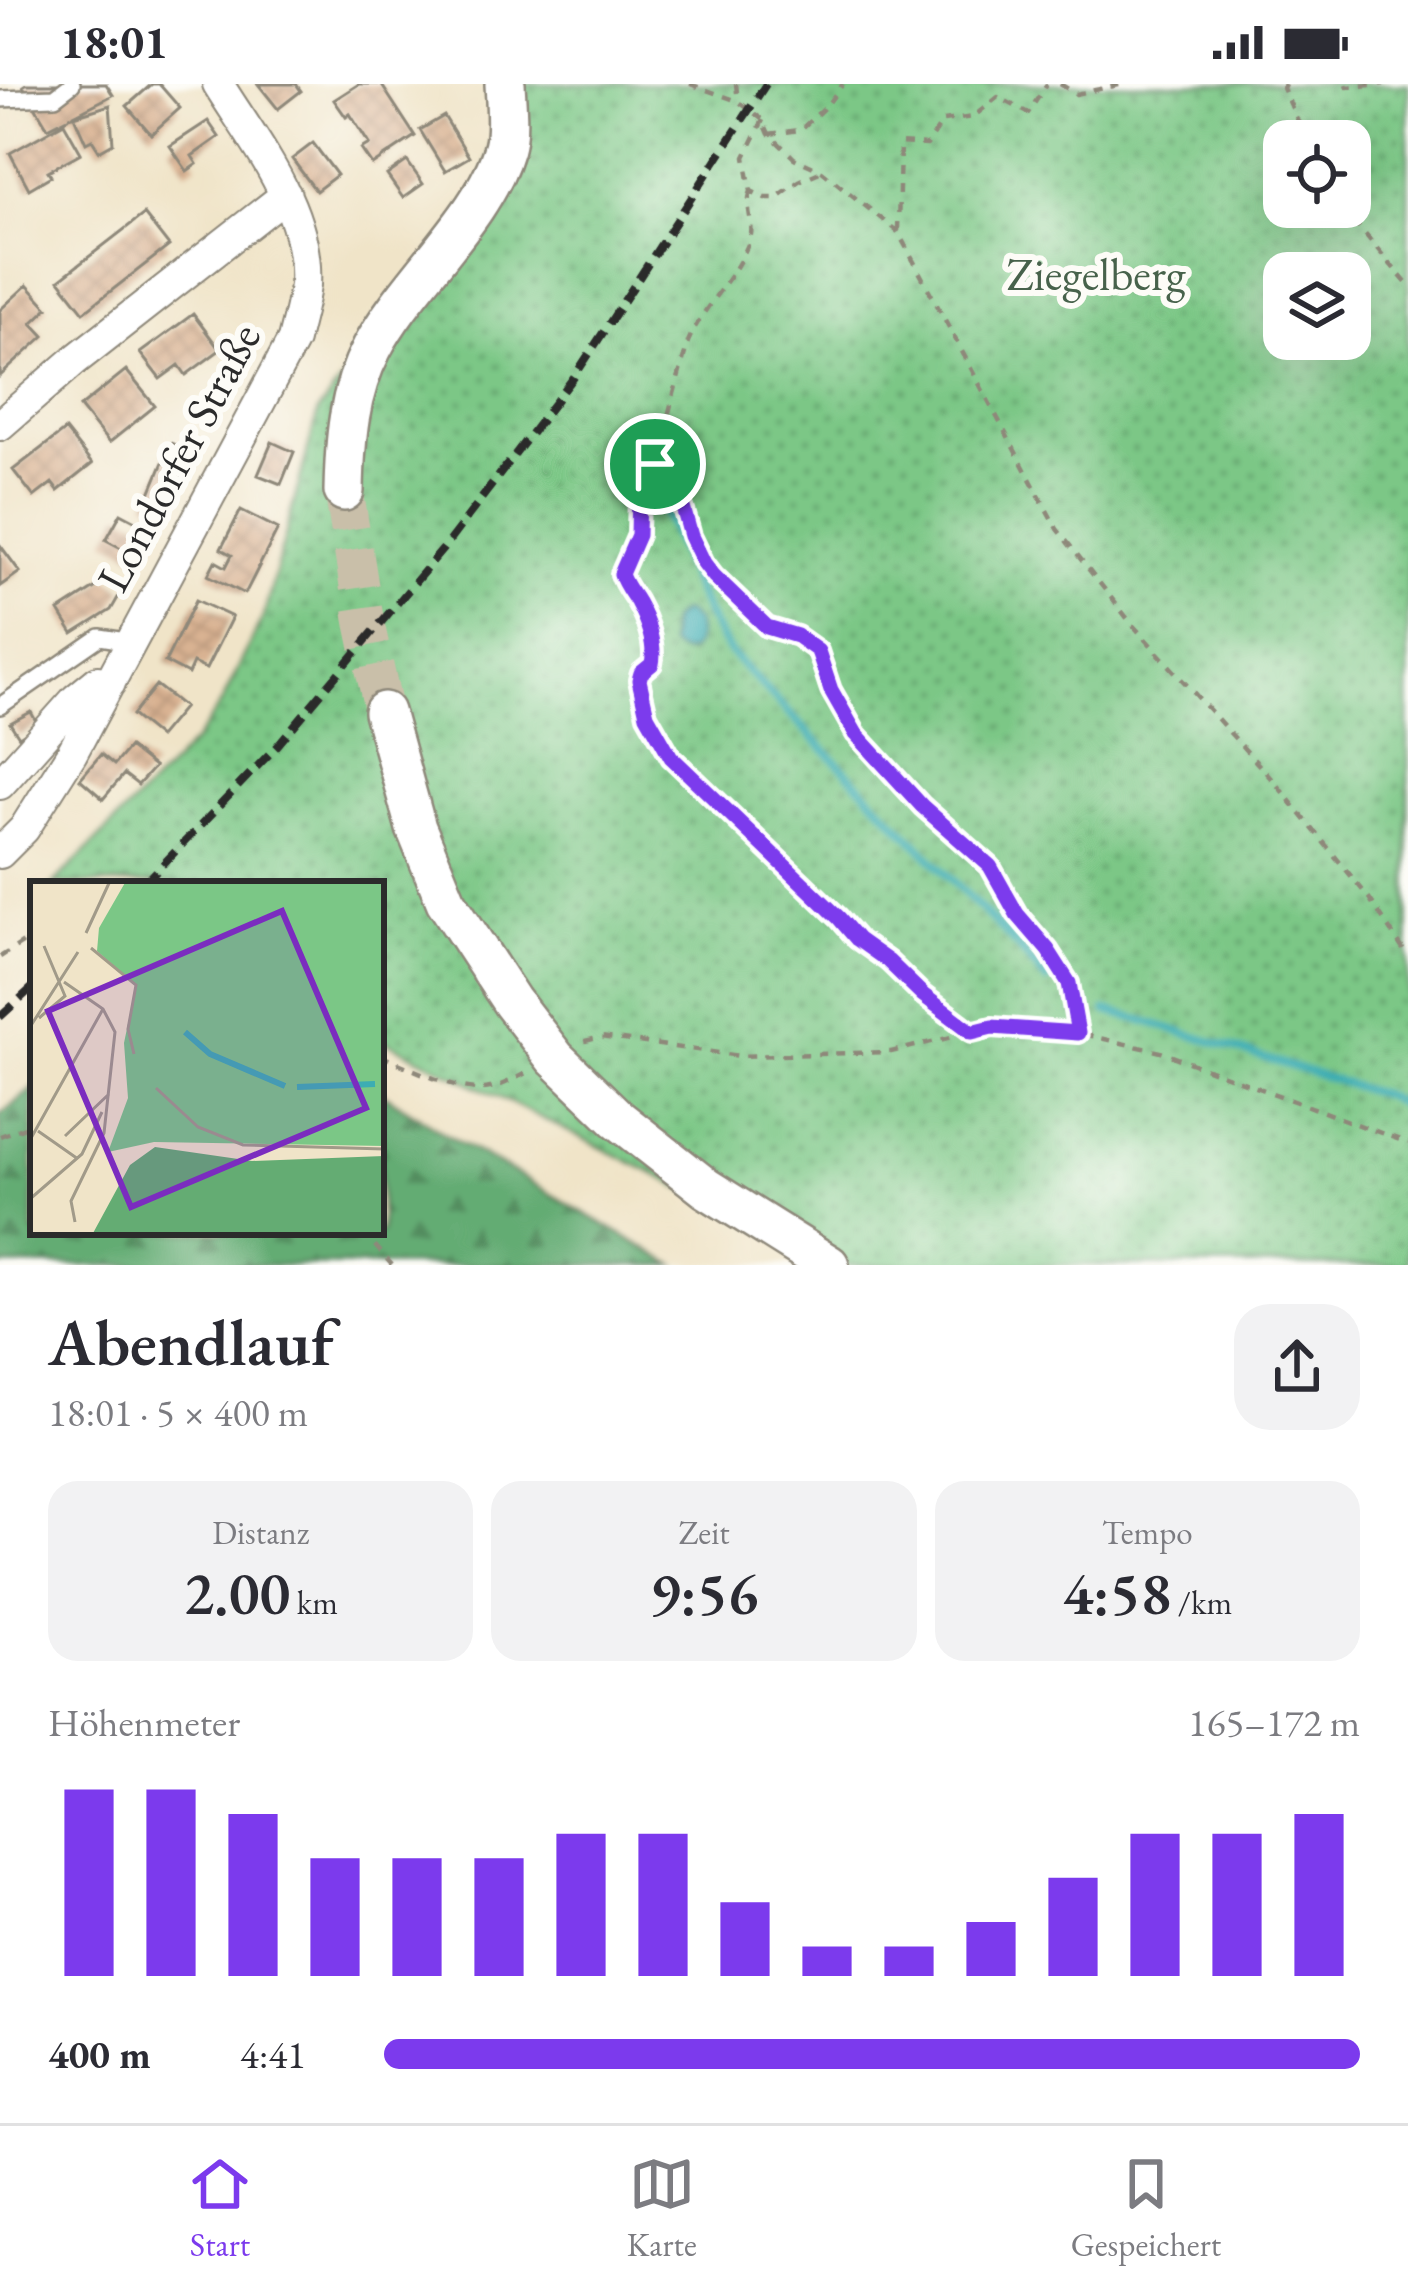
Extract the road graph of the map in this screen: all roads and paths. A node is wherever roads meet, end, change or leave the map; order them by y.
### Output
1 (72, 84) edge
2 (218, 84) edge
3 (505, 84) edge
4 (690, 84) edge
5 (736, 84) edge
6 (843, 84) edge
7 (1047, 84) edge
8 (1060, 84) edge
9 (1124, 84) edge
10 (1285, 84) edge
11 (1346, 84) edge
12 (1384, 84) edge
13 (0, 99) edge
14 (739, 101) junction
15 (763, 120) junction
16 (1297, 120) edge
17 (769, 134) junction
18 (822, 171) junction
19 (752, 191) junction
20 (286, 195) junction
21 (1360, 228) edge
22 (898, 232) junction
23 (1408, 285) edge
24 (0, 424) edge
25 (655, 464) junction
26 (344, 491) tunnel mouth
27 (132, 642) junction
28 (110, 683) junction
29 (0, 706) edge
30 (384, 712) tunnel mouth
31 (0, 784) edge
32 (0, 853) edge
33 (30, 938) edge
34 (0, 957) edge
35 (1408, 957) edge
36 (972, 1032) junction
37 (1078, 1033) junction
38 (384, 1057) edge
39 (555, 1058) junction
40 (30, 1125) edge
41 (0, 1136) edge
42 (1408, 1143) edge
43 (366, 1235) edge
44 (392, 1265) edge
45 (829, 1265) edge

1 - 13 lane
2 - 20 street, Londorfer Straße
3 - 26 street
4 - 14 path
5 - 14 path
6 - 17 path
7 - 22 path
8 - 9 path
10 - 16 path
11 - 12 path
14 - 15 path
15 - 17 path
15 - 19 path
17 - 18 path
18 - 19 path
18 - 22 path
19 - 25 path
20 - 24 street
20 - 27 street, Londorfer Straße
21 - 23 path
22 - 35 path
25 - 36 path
25 - 37 path
27 - 28 street, Londorfer Straße
27 - 29 lane
28 - 31 street
28 - 32 street, Londorfer Straße
30 - 39 street
33 - 34 path
36 - 37 path
36 - 39 path
37 - 42 path
38 - 39 path
39 - 45 street
40 - 41 path
43 - 44 path

